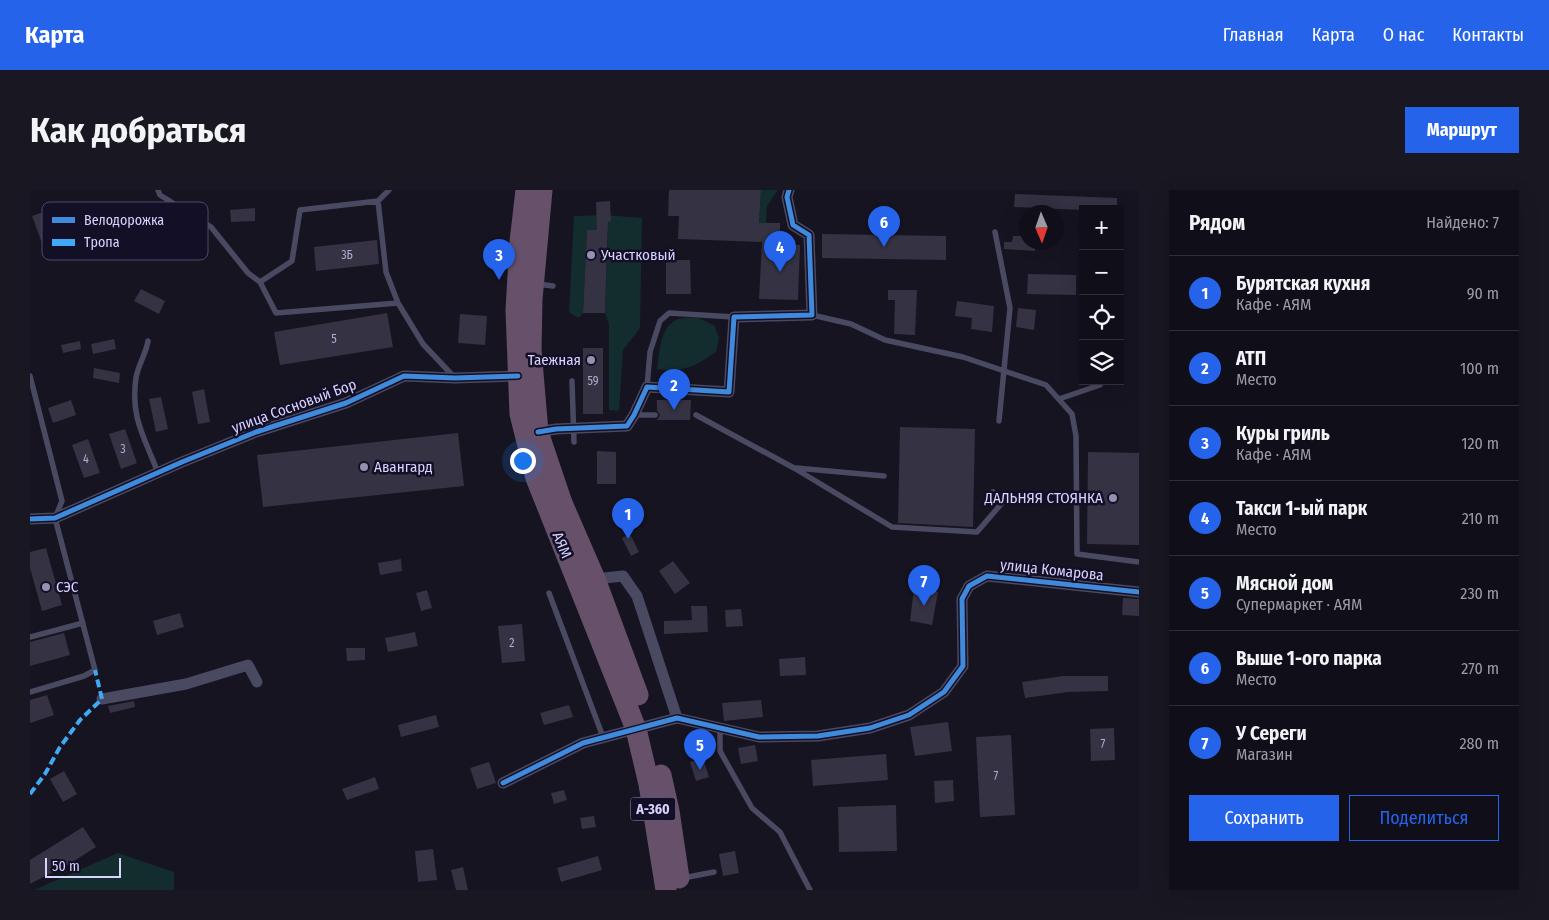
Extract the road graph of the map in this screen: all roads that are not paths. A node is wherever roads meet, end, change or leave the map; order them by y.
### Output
1 (158, 190) edge
2 (389, 190) edge
3 (526, 190) edge
4 (542, 190) edge
5 (789, 190) edge
6 (378, 201) junction
7 (170, 202) edge
8 (208, 225) edge
9 (995, 232) dead end
10 (260, 282) junction
11 (398, 303) junction
12 (812, 315) junction
13 (734, 317) junction
14 (148, 341) dead end
15 (1004, 370) junction
16 (30, 376) edge
17 (518, 376) junction
18 (455, 378) junction
19 (572, 381) dead end
20 (1100, 385) edge
21 (647, 387) junction
22 (1058, 398) junction
23 (655, 414) dead end
24 (634, 415) junction
25 (696, 415) dead end
26 (999, 421) dead end
27 (573, 429) junction
28 (538, 432) junction
29 (574, 442) dead end
30 (794, 468) junction
31 (158, 473) junction
32 (884, 476) dead end
33 (993, 492) dead end
34 (55, 518) junction
35 (30, 519) edge
36 (1139, 562) edge
37 (594, 579) junction
38 (1139, 592) edge
39 (549, 593) dead end
40 (83, 624) junction
41 (30, 637) edge
42 (257, 682) dead end
43 (30, 692) edge
44 (102, 699) dead end
45 (677, 718) junction
46 (643, 727) junction
47 (720, 729) junction
48 (602, 737) junction
49 (503, 783) dead end
50 (714, 872) dead end
51 (670, 887) edge
52 (810, 890) edge

1 - 7 lane
2 - 6 lane
3 - 17 highway, АЯМ / А-360
4 - 28 highway, АЯМ / А-360
5 - 12 street
6 - 10 lane
6 - 11 lane
8 - 10 lane
9 - 15 lane
10 - 11 lane
11 - 18 lane
12 - 13 street
12 - 15 lane
13 - 21 lane
13 - 21 street
14 - 31 lane
15 - 22 lane
15 - 26 lane
16 - 34 lane
17 - 18 street, улица Сосновый Бор
17 - 46 highway, АЯМ / А-360
18 - 31 street, улица Сосновый Бор
19 - 27 lane
20 - 22 lane
21 - 24 street
22 - 36 lane
23 - 24 lane
24 - 27 street
25 - 30 lane
27 - 28 street
27 - 29 lane
28 - 37 highway, АЯМ / А-360
30 - 32 lane
30 - 33 lane
31 - 34 street, улица Сосновый Бор
34 - 35 street, улица Сосновый Бор
34 - 40 lane
37 - 45 street
37 - 46 highway, АЯМ / А-360
38 - 47 street, улица Комарова
39 - 48 lane
40 - 41 lane
40 - 43 lane
42 - 44 street
45 - 46 street
45 - 47 street, улица Комарова
46 - 48 street
46 - 51 highway, АЯМ / А-360
47 - 52 lane
48 - 49 street
50 - 51 lane

